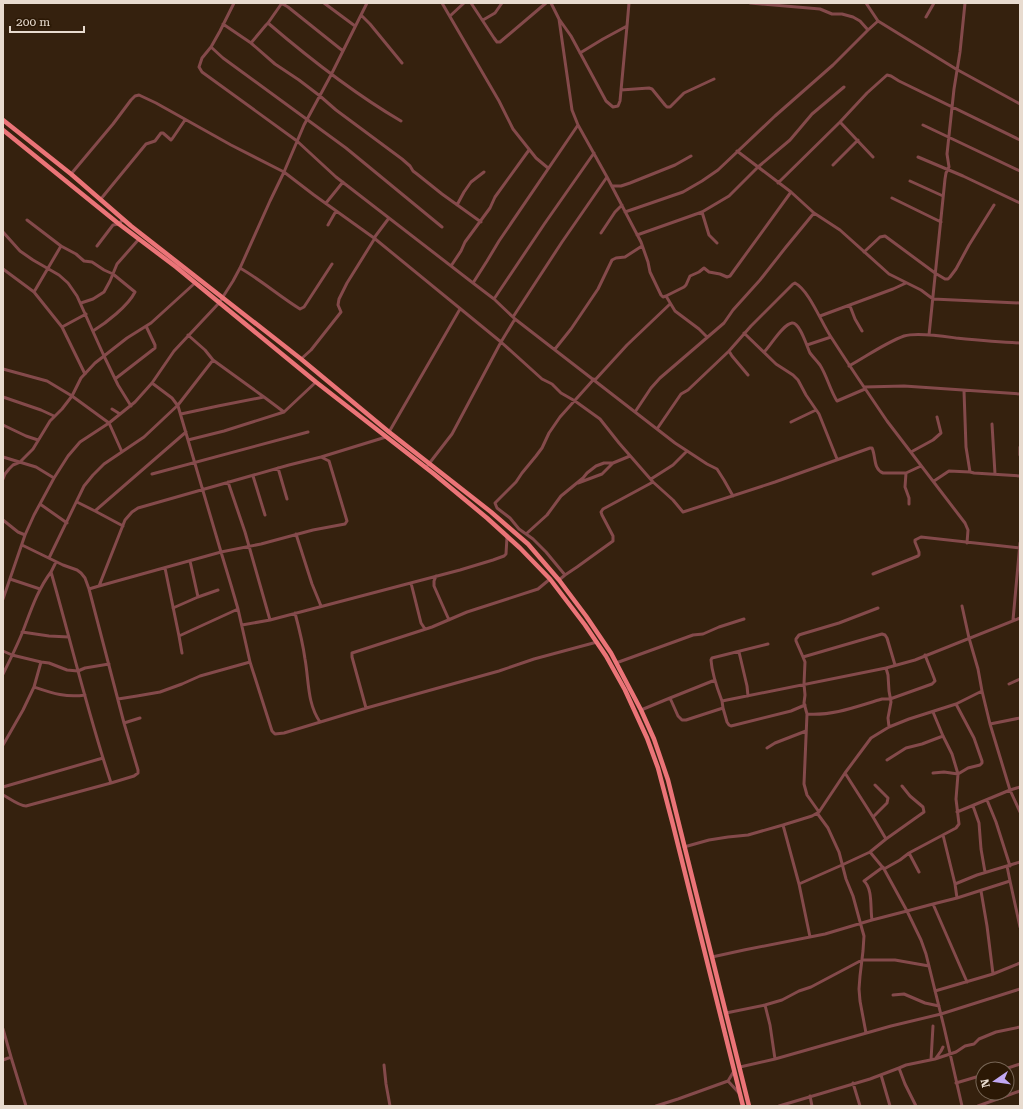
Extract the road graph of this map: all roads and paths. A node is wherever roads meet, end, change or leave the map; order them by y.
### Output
1 (234, 3) edge
2 (281, 3) edge
3 (324, 3) edge
4 (367, 3) edge
5 (442, 3) edge
6 (464, 3) edge
7 (471, 3) edge
8 (502, 3) edge
9 (546, 3) edge
10 (551, 3) edge
11 (629, 3) edge
12 (750, 3) edge
13 (866, 3) edge
14 (934, 3) edge
15 (965, 3) edge
16 (361, 15) junction
17 (450, 16) junction
18 (926, 17) dead end
19 (559, 19) junction
20 (483, 20) junction
21 (878, 21) junction
22 (268, 23) junction
23 (223, 24) junction
24 (355, 26) junction
25 (627, 26) junction
26 (868, 30) junction
27 (251, 43) junction
28 (211, 47) junction
29 (343, 50) junction
30 (580, 53) junction
31 (402, 63) dead end
32 (956, 69) junction
33 (331, 75) junction
34 (714, 79) dead end
35 (844, 87) dead end
36 (621, 90) junction
37 (320, 96) junction
38 (1020, 104) edge
39 (952, 107) junction
40 (3, 120) edge
41 (185, 120) junction
42 (308, 120) junction
43 (401, 121) dead end
44 (840, 122) junction
45 (923, 125) dead end
46 (578, 126) junction
47 (3, 130) edge
48 (949, 138) junction
49 (858, 140) junction
50 (1020, 140) edge
51 (297, 141) junction
52 (529, 150) junction
53 (737, 151) junction
54 (594, 153) junction
55 (691, 156) dead end
56 (873, 157) dead end
57 (918, 158) dead end
58 (833, 165) dead end
59 (758, 167) junction
60 (548, 168) junction
61 (948, 170) junction
62 (1020, 171) edge
63 (284, 172) junction
64 (484, 172) dead end
65 (70, 174) junction
66 (607, 177) junction
67 (910, 181) dead end
68 (343, 182) junction
69 (778, 183) junction
70 (612, 186) junction
71 (791, 192) junction
72 (943, 196) junction
73 (892, 198) dead end
74 (100, 200) junction
75 (326, 203) junction
76 (1020, 203) edge
77 (457, 205) junction
78 (622, 205) junction
79 (994, 205) dead end
80 (336, 210) junction
81 (625, 212) junction
82 (702, 212) junction
83 (814, 213) junction
84 (389, 218) junction
85 (123, 219) junction
86 (27, 220) dead end
87 (481, 222) junction
88 (941, 222) junction
89 (119, 224) junction
90 (328, 225) dead end
91 (442, 227) dead end
92 (3, 232) edge
93 (602, 233) dead end
94 (637, 235) junction
95 (375, 238) junction
96 (139, 239) junction
97 (716, 243) dead end
98 (61, 246) junction
99 (97, 246) dead end
100 (642, 246) junction
101 (864, 252) junction
102 (332, 264) dead end
103 (451, 266) junction
104 (240, 268) junction
105 (3, 269) edge
106 (48, 269) junction
107 (935, 273) junction
108 (113, 274) junction
109 (906, 282) junction
110 (195, 283) junction
111 (472, 283) junction
112 (34, 292) junction
113 (666, 296) junction
114 (222, 297) junction
115 (494, 300) junction
116 (933, 300) junction
117 (81, 303) junction
118 (219, 303) junction
119 (1020, 303) edge
120 (670, 304) junction
121 (850, 306) junction
122 (460, 309) junction
123 (86, 314) junction
124 (820, 316) junction
125 (514, 318) junction
126 (146, 326) junction
127 (62, 327) junction
128 (93, 331) junction
129 (862, 331) dead end
130 (744, 333) junction
131 (188, 334) junction
132 (929, 335) junction
133 (707, 337) junction
134 (831, 337) junction
135 (501, 342) junction
136 (1020, 343) edge
137 (807, 345) junction
138 (555, 349) junction
139 (729, 351) junction
140 (764, 352) junction
141 (104, 356) junction
142 (300, 359) junction
143 (213, 360) junction
144 (849, 366) junction
145 (3, 370) edge
146 (85, 374) junction
147 (748, 375) dead end
148 (115, 380) junction
149 (594, 380) junction
150 (326, 381) junction
151 (316, 382) junction
152 (152, 383) junction
153 (322, 386) junction
154 (865, 388) junction
155 (964, 391) junction
156 (1020, 394) edge
157 (72, 396) junction
158 (3, 397) edge
159 (264, 397) junction
160 (575, 401) junction
161 (178, 405) junction
162 (131, 406) junction
163 (112, 409) dead end
164 (816, 410) junction
165 (284, 412) junction
166 (635, 412) junction
167 (120, 414) junction
168 (181, 414) junction
169 (54, 416) junction
170 (937, 418) dead end
171 (792, 422) dead end
172 (109, 423) junction
173 (992, 424) dead end
174 (3, 425) edge
175 (657, 429) junction
176 (186, 432) junction
177 (308, 432) dead end
178 (389, 432) junction
179 (386, 437) junction
180 (38, 440) junction
181 (188, 440) junction
182 (1020, 447) edge
183 (687, 451) junction
184 (122, 452) junction
185 (911, 452) junction
186 (333, 454) junction
187 (1020, 455) edge
188 (630, 456) junction
189 (3, 457) edge
190 (321, 457) junction
191 (838, 460) junction
192 (329, 461) junction
193 (20, 462) junction
194 (613, 462) junction
195 (195, 463) junction
196 (429, 463) junction
197 (921, 466) junction
198 (278, 468) junction
199 (425, 468) junction
200 (970, 472) junction
201 (906, 473) junction
202 (152, 474) dead end
203 (995, 474) junction
204 (253, 476) junction
205 (1020, 476) edge
206 (54, 478) junction
207 (3, 479) edge
208 (652, 480) junction
209 (228, 482) junction
210 (934, 482) junction
211 (575, 484) junction
212 (202, 489) junction
213 (732, 496) junction
214 (287, 499) dead end
215 (77, 502) junction
216 (40, 504) junction
217 (909, 504) dead end
218 (95, 511) junction
219 (265, 514) dead end
220 (3, 520) edge
221 (67, 523) junction
222 (123, 526) junction
223 (296, 534) junction
224 (526, 534) junction
225 (25, 535) junction
226 (507, 536) junction
227 (533, 539) junction
228 (1020, 542) edge
229 (967, 543) junction
230 (528, 544) junction
231 (22, 545) junction
232 (249, 547) junction
233 (1020, 548) edge
234 (221, 552) junction
235 (49, 558) junction
236 (190, 561) junction
237 (56, 562) junction
238 (165, 568) junction
239 (52, 572) junction
240 (873, 574) dead end
241 (564, 575) junction
242 (436, 576) junction
243 (10, 579) junction
244 (550, 579) junction
245 (559, 580) junction
246 (411, 583) junction
247 (3, 585) edge
248 (7, 586) junction
249 (99, 586) junction
250 (89, 589) junction
251 (40, 590) junction
252 (218, 590) dead end
253 (198, 597) junction
254 (3, 599) edge
255 (321, 606) junction
256 (962, 606) dead end
257 (173, 608) junction
258 (878, 608) dead end
259 (238, 609) junction
260 (296, 613) junction
261 (1020, 618) edge
262 (744, 619) dead end
263 (270, 620) junction
264 (449, 620) junction
265 (1013, 620) junction
266 (242, 625) junction
267 (425, 629) junction
268 (22, 632) junction
269 (179, 636) junction
270 (69, 637) junction
271 (969, 638) junction
272 (597, 642) junction
273 (768, 644) dead end
274 (3, 651) edge
275 (738, 652) junction
276 (182, 653) dead end
277 (12, 655) junction
278 (925, 655) junction
279 (804, 657) junction
280 (41, 662) junction
281 (250, 662) junction
282 (616, 663) junction
283 (108, 664) junction
284 (896, 665) junction
285 (886, 668) junction
286 (78, 671) junction
287 (3, 674) edge
288 (715, 680) junction
289 (1020, 680) edge
290 (804, 684) junction
291 (1009, 684) dead end
292 (34, 688) junction
293 (982, 691) junction
294 (85, 695) junction
295 (748, 696) junction
296 (670, 698) junction
297 (118, 699) junction
298 (890, 699) junction
299 (722, 701) junction
300 (956, 704) junction
301 (805, 706) junction
302 (366, 708) junction
303 (723, 708) junction
304 (641, 710) junction
305 (933, 712) junction
306 (807, 714) junction
307 (140, 718) dead end
308 (1020, 718) edge
309 (320, 722) junction
310 (124, 723) junction
311 (990, 724) junction
312 (889, 728) junction
313 (806, 731) junction
314 (943, 736) junction
315 (3, 744) edge
316 (767, 748) dead end
317 (103, 758) junction
318 (887, 760) dead end
319 (845, 773) junction
320 (933, 773) dead end
321 (958, 774) junction
322 (111, 783) junction
323 (875, 785) dead end
324 (3, 786) edge
325 (902, 786) dead end
326 (1020, 787) edge
327 (1010, 790) junction
328 (3, 795) edge
329 (987, 800) junction
330 (973, 806) junction
331 (818, 812) junction
332 (957, 812) junction
333 (1020, 812) edge
334 (873, 816) junction
335 (783, 825) junction
336 (943, 835) junction
337 (886, 839) junction
338 (685, 847) junction
339 (679, 849) junction
340 (870, 852) junction
341 (909, 853) junction
342 (1020, 862) edge
343 (842, 865) junction
344 (1008, 866) junction
345 (884, 868) junction
346 (919, 872) dead end
347 (984, 872) junction
348 (1010, 881) junction
349 (799, 884) junction
350 (955, 884) junction
351 (981, 891) junction
352 (957, 898) junction
353 (933, 904) junction
354 (1020, 907) edge
355 (1016, 908) junction
356 (908, 911) junction
357 (872, 920) junction
358 (1019, 922) edge
359 (860, 923) junction
360 (1020, 927) edge
361 (810, 937) junction
362 (712, 957) junction
363 (862, 960) junction
364 (1020, 963) edge
365 (929, 966) junction
366 (993, 974) junction
367 (967, 982) junction
368 (1020, 989) edge
369 (935, 991) junction
370 (893, 995) dead end
371 (764, 1004) junction
372 (939, 1006) junction
373 (726, 1013) junction
374 (941, 1014) junction
375 (933, 1026) dead end
376 (1020, 1027) edge
377 (3, 1029) edge
378 (866, 1033) junction
379 (943, 1046) dead end
380 (950, 1053) junction
381 (11, 1057) junction
382 (775, 1059) junction
383 (3, 1060) edge
384 (933, 1060) junction
385 (384, 1065) dead end
386 (740, 1067) junction
387 (899, 1068) junction
388 (734, 1069) junction
389 (881, 1075) junction
390 (975, 1078) edge
391 (728, 1081) junction
392 (853, 1083) junction
393 (956, 1083) junction
394 (1020, 1091) edge
395 (740, 1094) junction
396 (810, 1096) junction
397 (660, 1105) edge
398 (26, 1106) edge
399 (390, 1106) edge
400 (656, 1106) edge
401 (743, 1106) edge
402 (749, 1106) edge
403 (779, 1106) edge
404 (812, 1106) edge
405 (860, 1106) edge
406 (890, 1106) edge
407 (916, 1106) edge
408 (962, 1106) edge
409 (978, 1106) edge

1 - 23 street
2 - 22 street
2 - 29 street
3 - 24 street
4 - 16 street
5 - 17 street
6 - 17 street
7 - 20 street
8 - 20 street
9 - 20 street
10 - 19 street
11 - 25 street
12 - 26 street
13 - 21 street
14 - 18 street
15 - 32 street
16 - 24 street
16 - 31 street
17 - 52 street
19 - 30 street
19 - 46 street
21 - 26 street
21 - 32 street
22 - 27 street
22 - 33 street
23 - 27 street
23 - 28 street
24 - 29 street
25 - 30 street
25 - 36 street
26 - 53 street
27 - 37 street
28 - 42 street
28 - 51 street
29 - 33 street
30 - 36 street
32 - 38 street
32 - 39 street
33 - 37 street
33 - 43 street
34 - 36 street
35 - 59 street
37 - 42 street
37 - 77 street
39 - 44 street
39 - 48 street
39 - 50 street
40 - 65 highway
41 - 63 street
41 - 65 street
41 - 74 street
42 - 51 street
42 - 91 street
44 - 49 street
44 - 69 street
45 - 48 street
46 - 54 street
46 - 60 street
47 - 89 highway
48 - 61 street
48 - 62 street
49 - 56 street
49 - 58 street
51 - 63 street
51 - 68 street
52 - 60 street
52 - 87 street
53 - 59 street
53 - 81 street
54 - 66 street
54 - 115 street
55 - 70 street
57 - 61 street
59 - 69 street
59 - 82 street
60 - 111 street
61 - 72 street
61 - 76 street
63 - 75 street
63 - 104 street
64 - 77 street
65 - 74 highway
66 - 70 street
66 - 125 street
67 - 72 street
68 - 75 street
68 - 84 street
69 - 71 street
70 - 78 street
71 - 83 street
71 - 113 street
72 - 88 street
73 - 88 street
74 - 85 highway
75 - 80 street
77 - 87 street
78 - 81 street
78 - 93 street
79 - 107 street
80 - 90 street
80 - 95 street
81 - 94 street
82 - 94 street
82 - 97 street
83 - 101 street
83 - 133 street
84 - 95 street
84 - 103 street
85 - 89 street
85 - 114 highway
86 - 98 street
87 - 103 street
88 - 107 street
89 - 96 highway
89 - 99 street
92 - 106 street
94 - 100 street
95 - 122 street
95 - 142 street
96 - 108 street
96 - 110 highway
98 - 106 street
98 - 108 street
100 - 113 street
100 - 138 street
101 - 107 street
101 - 109 street
102 - 104 street
103 - 111 street
104 - 114 street
105 - 112 street
106 - 112 street
106 - 117 street
107 - 116 street
108 - 117 street
108 - 128 street
109 - 116 street
109 - 121 street
110 - 118 highway
110 - 126 street
111 - 115 street
112 - 127 street
113 - 120 street
114 - 118 street
114 - 142 highway
115 - 125 street
116 - 119 street
116 - 132 street
117 - 123 street
118 - 131 street
118 - 151 highway
120 - 133 street
120 - 149 street
121 - 124 street
121 - 129 street
122 - 135 street
122 - 178 street
123 - 127 street
123 - 128 street
124 - 130 street
124 - 134 street
125 - 135 street
125 - 138 street
126 - 141 street
126 - 148 street
127 - 146 street
128 - 141 street
130 - 139 street
130 - 140 street
131 - 143 street
131 - 152 street
132 - 136 street
132 - 144 street
133 - 166 street
134 - 137 street
134 - 144 street
135 - 160 street
135 - 196 street
137 - 140 street
137 - 154 street
138 - 149 street
139 - 147 street
139 - 175 street
140 - 164 street
141 - 146 street
141 - 148 street
142 - 150 highway
143 - 159 street
143 - 161 street
144 - 154 street
145 - 157 street
146 - 157 street
148 - 162 street
149 - 160 street
149 - 166 street
150 - 153 highway
150 - 178 highway
151 - 153 highway
151 - 165 street
152 - 161 street
152 - 162 street
153 - 179 highway
154 - 155 street
154 - 185 street
155 - 156 street
155 - 200 street
157 - 169 street
157 - 172 street
158 - 169 street
159 - 165 street
159 - 168 street
160 - 188 street
160 - 224 street
161 - 168 street
161 - 184 street
162 - 167 street
163 - 167 street
164 - 171 street
164 - 191 street
165 - 181 street
166 - 175 street
167 - 172 street
168 - 176 street
169 - 180 street
170 - 185 street
172 - 184 street
172 - 206 street
173 - 203 street
174 - 180 street
175 - 183 street
176 - 181 street
176 - 218 street
177 - 195 street
178 - 196 highway
179 - 186 street
179 - 199 highway
180 - 193 street
181 - 195 street
182 - 187 street
183 - 208 street
183 - 213 street
184 - 215 street
185 - 197 street
186 - 190 street
186 - 192 street
188 - 194 street
188 - 208 street
189 - 193 street
190 - 192 street
190 - 198 street
191 - 201 street
191 - 213 street
192 - 223 street
193 - 206 street
193 - 207 street
194 - 211 street
194 - 211 street
195 - 202 street
195 - 212 street
196 - 199 street
196 - 230 highway
197 - 201 street
197 - 210 street
198 - 204 street
198 - 214 street
199 - 226 highway
200 - 203 street
200 - 210 street
201 - 217 street
203 - 205 street
204 - 209 street
204 - 219 street
206 - 216 street
208 - 213 street
208 - 241 street
209 - 212 street
209 - 232 street
210 - 229 street
211 - 224 street
212 - 222 street
212 - 234 street
215 - 218 street
215 - 221 street
216 - 221 street
216 - 225 street
218 - 222 street
220 - 225 street
221 - 235 street
222 - 249 street
223 - 232 street
223 - 255 street
224 - 227 street
225 - 231 street
226 - 242 street
226 - 244 highway
227 - 230 street
227 - 241 street
228 - 233 street
229 - 233 street
229 - 240 street
230 - 245 highway
231 - 235 street
231 - 243 street
232 - 234 street
232 - 263 street
233 - 265 street
234 - 236 street
234 - 259 street
235 - 237 street
236 - 238 street
236 - 253 street
237 - 239 street
237 - 250 street
238 - 249 street
238 - 257 street
239 - 251 street
239 - 270 street
241 - 245 street
242 - 246 street
242 - 264 street
243 - 248 street
243 - 251 street
244 - 264 street
244 - 272 highway
245 - 282 highway
246 - 255 street
246 - 267 street
247 - 248 street
248 - 254 street
249 - 250 street
250 - 283 street
251 - 268 street
252 - 253 street
253 - 257 street
255 - 260 street
256 - 271 street
257 - 269 street
258 - 279 street
259 - 266 street
259 - 269 street
260 - 263 street
260 - 309 street
261 - 265 street
262 - 282 street
263 - 266 street
264 - 267 street
265 - 271 street
266 - 281 street
267 - 302 street
268 - 270 street
268 - 277 street
269 - 276 street
270 - 286 street
271 - 278 street
271 - 293 street
272 - 302 street
272 - 339 highway
273 - 275 street
274 - 277 street
275 - 288 street
275 - 295 street
277 - 280 street
277 - 287 street
278 - 284 street
278 - 298 street
279 - 284 street
279 - 290 street
280 - 286 street
280 - 292 street
281 - 297 street
281 - 309 street
282 - 304 highway
283 - 286 street
283 - 297 street
284 - 285 street
285 - 290 street
285 - 298 street
286 - 294 street
288 - 296 street
288 - 299 street
289 - 291 street
290 - 295 street
290 - 301 street
292 - 294 street
292 - 315 street
293 - 300 street
293 - 311 street
294 - 317 street
295 - 299 street
296 - 303 street
296 - 304 street
297 - 310 street
298 - 306 street
298 - 312 street
299 - 303 street
300 - 305 street
300 - 321 street
301 - 303 street
301 - 306 street
302 - 309 street
304 - 338 highway
305 - 312 street
305 - 314 street
306 - 313 street
307 - 310 street
308 - 311 street
310 - 322 street
311 - 327 street
312 - 319 street
313 - 316 street
313 - 331 street
314 - 318 street
314 - 321 street
317 - 322 street
317 - 324 street
319 - 331 street
319 - 334 street
320 - 321 street
321 - 332 street
322 - 328 street
323 - 334 street
325 - 337 street
326 - 327 street
327 - 329 street
327 - 333 street
329 - 330 street
329 - 344 street
330 - 332 street
330 - 347 street
331 - 335 street
331 - 343 street
332 - 336 street
334 - 337 street
335 - 338 street
335 - 349 street
336 - 341 street
336 - 350 street
337 - 340 street
338 - 339 street
338 - 362 highway
339 - 388 highway
340 - 343 street
340 - 345 street
341 - 345 street
341 - 346 street
342 - 344 street
343 - 349 street
343 - 359 street
344 - 347 street
344 - 348 street
345 - 356 street
345 - 357 street
347 - 350 street
348 - 351 street
348 - 355 street
349 - 361 street
350 - 352 street
351 - 352 street
351 - 366 street
352 - 353 street
353 - 356 street
353 - 367 street
354 - 355 street
355 - 358 street
356 - 357 street
356 - 365 street
357 - 359 street
358 - 360 street
359 - 361 street
359 - 363 street
361 - 362 street
362 - 373 highway
363 - 365 street
363 - 371 street
363 - 378 street
364 - 366 street
365 - 369 street
366 - 367 street
367 - 369 street
368 - 374 street
369 - 372 street
370 - 372 street
371 - 373 street
371 - 382 street
372 - 374 street
373 - 386 highway
374 - 378 street
374 - 380 street
375 - 384 street
376 - 380 street
377 - 381 street
378 - 382 street
379 - 384 street
380 - 384 street
380 - 393 street
381 - 383 street
381 - 398 street
382 - 386 street
384 - 387 street
385 - 399 street
386 - 402 highway
387 - 389 street
387 - 407 street
388 - 391 street
388 - 395 highway
389 - 392 street
389 - 406 street
390 - 393 street
391 - 395 street
391 - 397 street
392 - 396 street
392 - 405 street
393 - 408 street
394 - 409 street
395 - 401 highway
396 - 403 street
396 - 404 street
397 - 400 street

